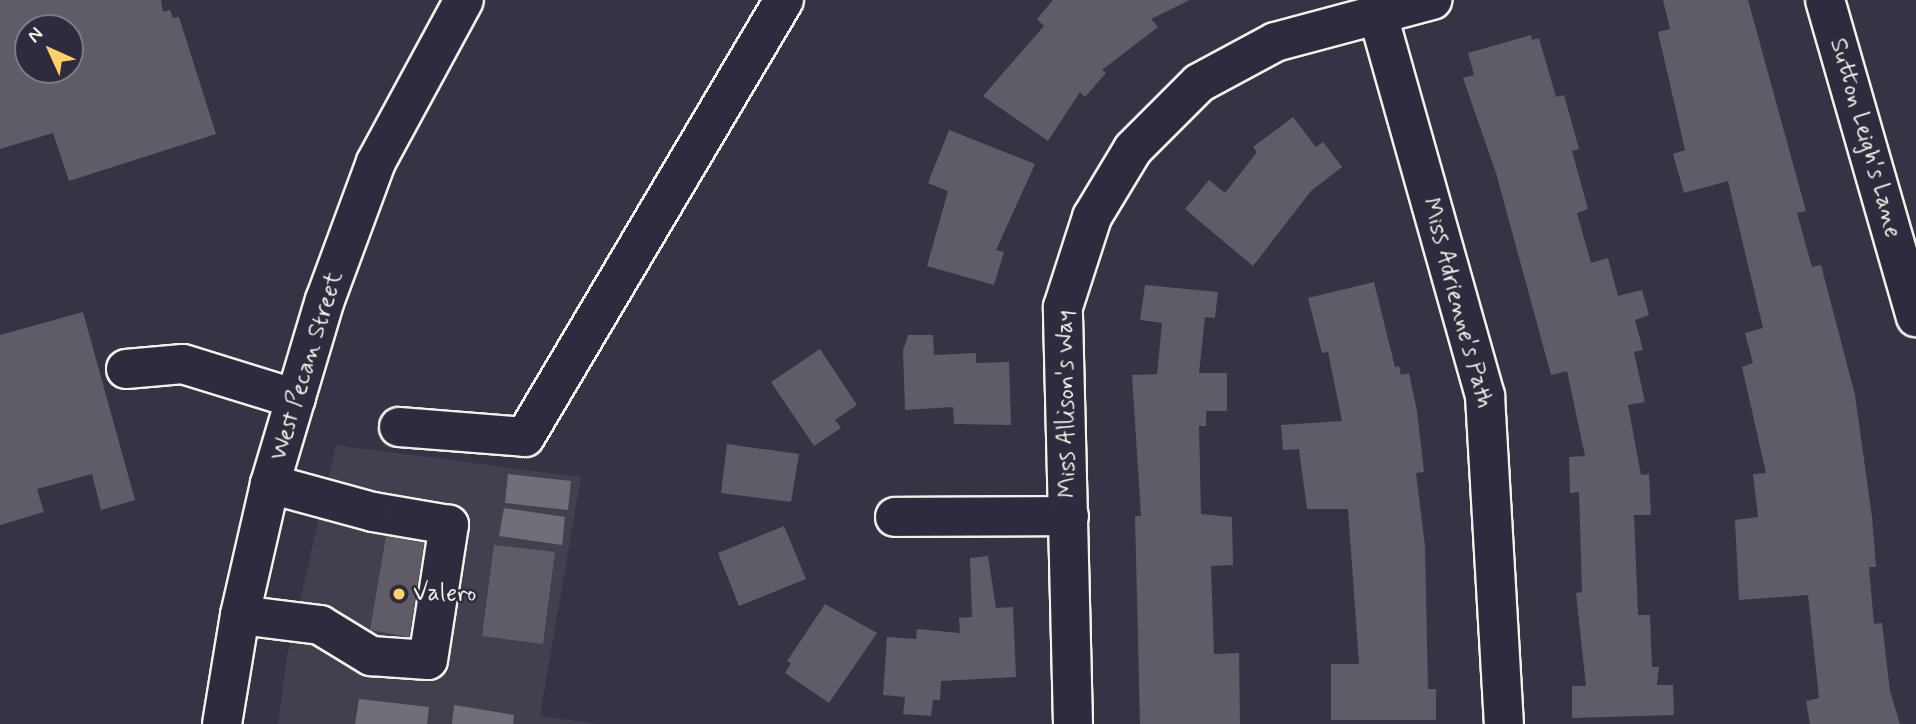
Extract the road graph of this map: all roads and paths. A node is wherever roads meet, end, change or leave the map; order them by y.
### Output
1 (477, 0) edge
2 (784, 0) edge
3 (1432, 0) edge
4 (1825, 0) edge
5 (457, 14) edge
6 (1378, 15) junction
7 (1916, 317) edge
8 (126, 369) dead end
9 (296, 399) junction
10 (399, 427) dead end
11 (270, 484) junction
12 (1069, 516) junction
13 (895, 517) dead end
14 (240, 615) junction
15 (222, 724) edge
16 (1073, 724) edge
17 (1504, 724) edge

1 - 5 street, West Pecan Street
2 - 10 street
3 - 6 street, Miss Allison's Way
4 - 7 street, Sutton Leigh's Lane
5 - 9 street, West Pecan Street
6 - 12 street, Miss Allison's Way
6 - 17 street, Miss Adrienne's Path
8 - 9 street
9 - 11 street, West Pecan Street
11 - 14 street, West Pecan Street
11 - 14 street
12 - 13 street
12 - 16 street, Miss Allison's Way
14 - 15 street, West Pecan Street

